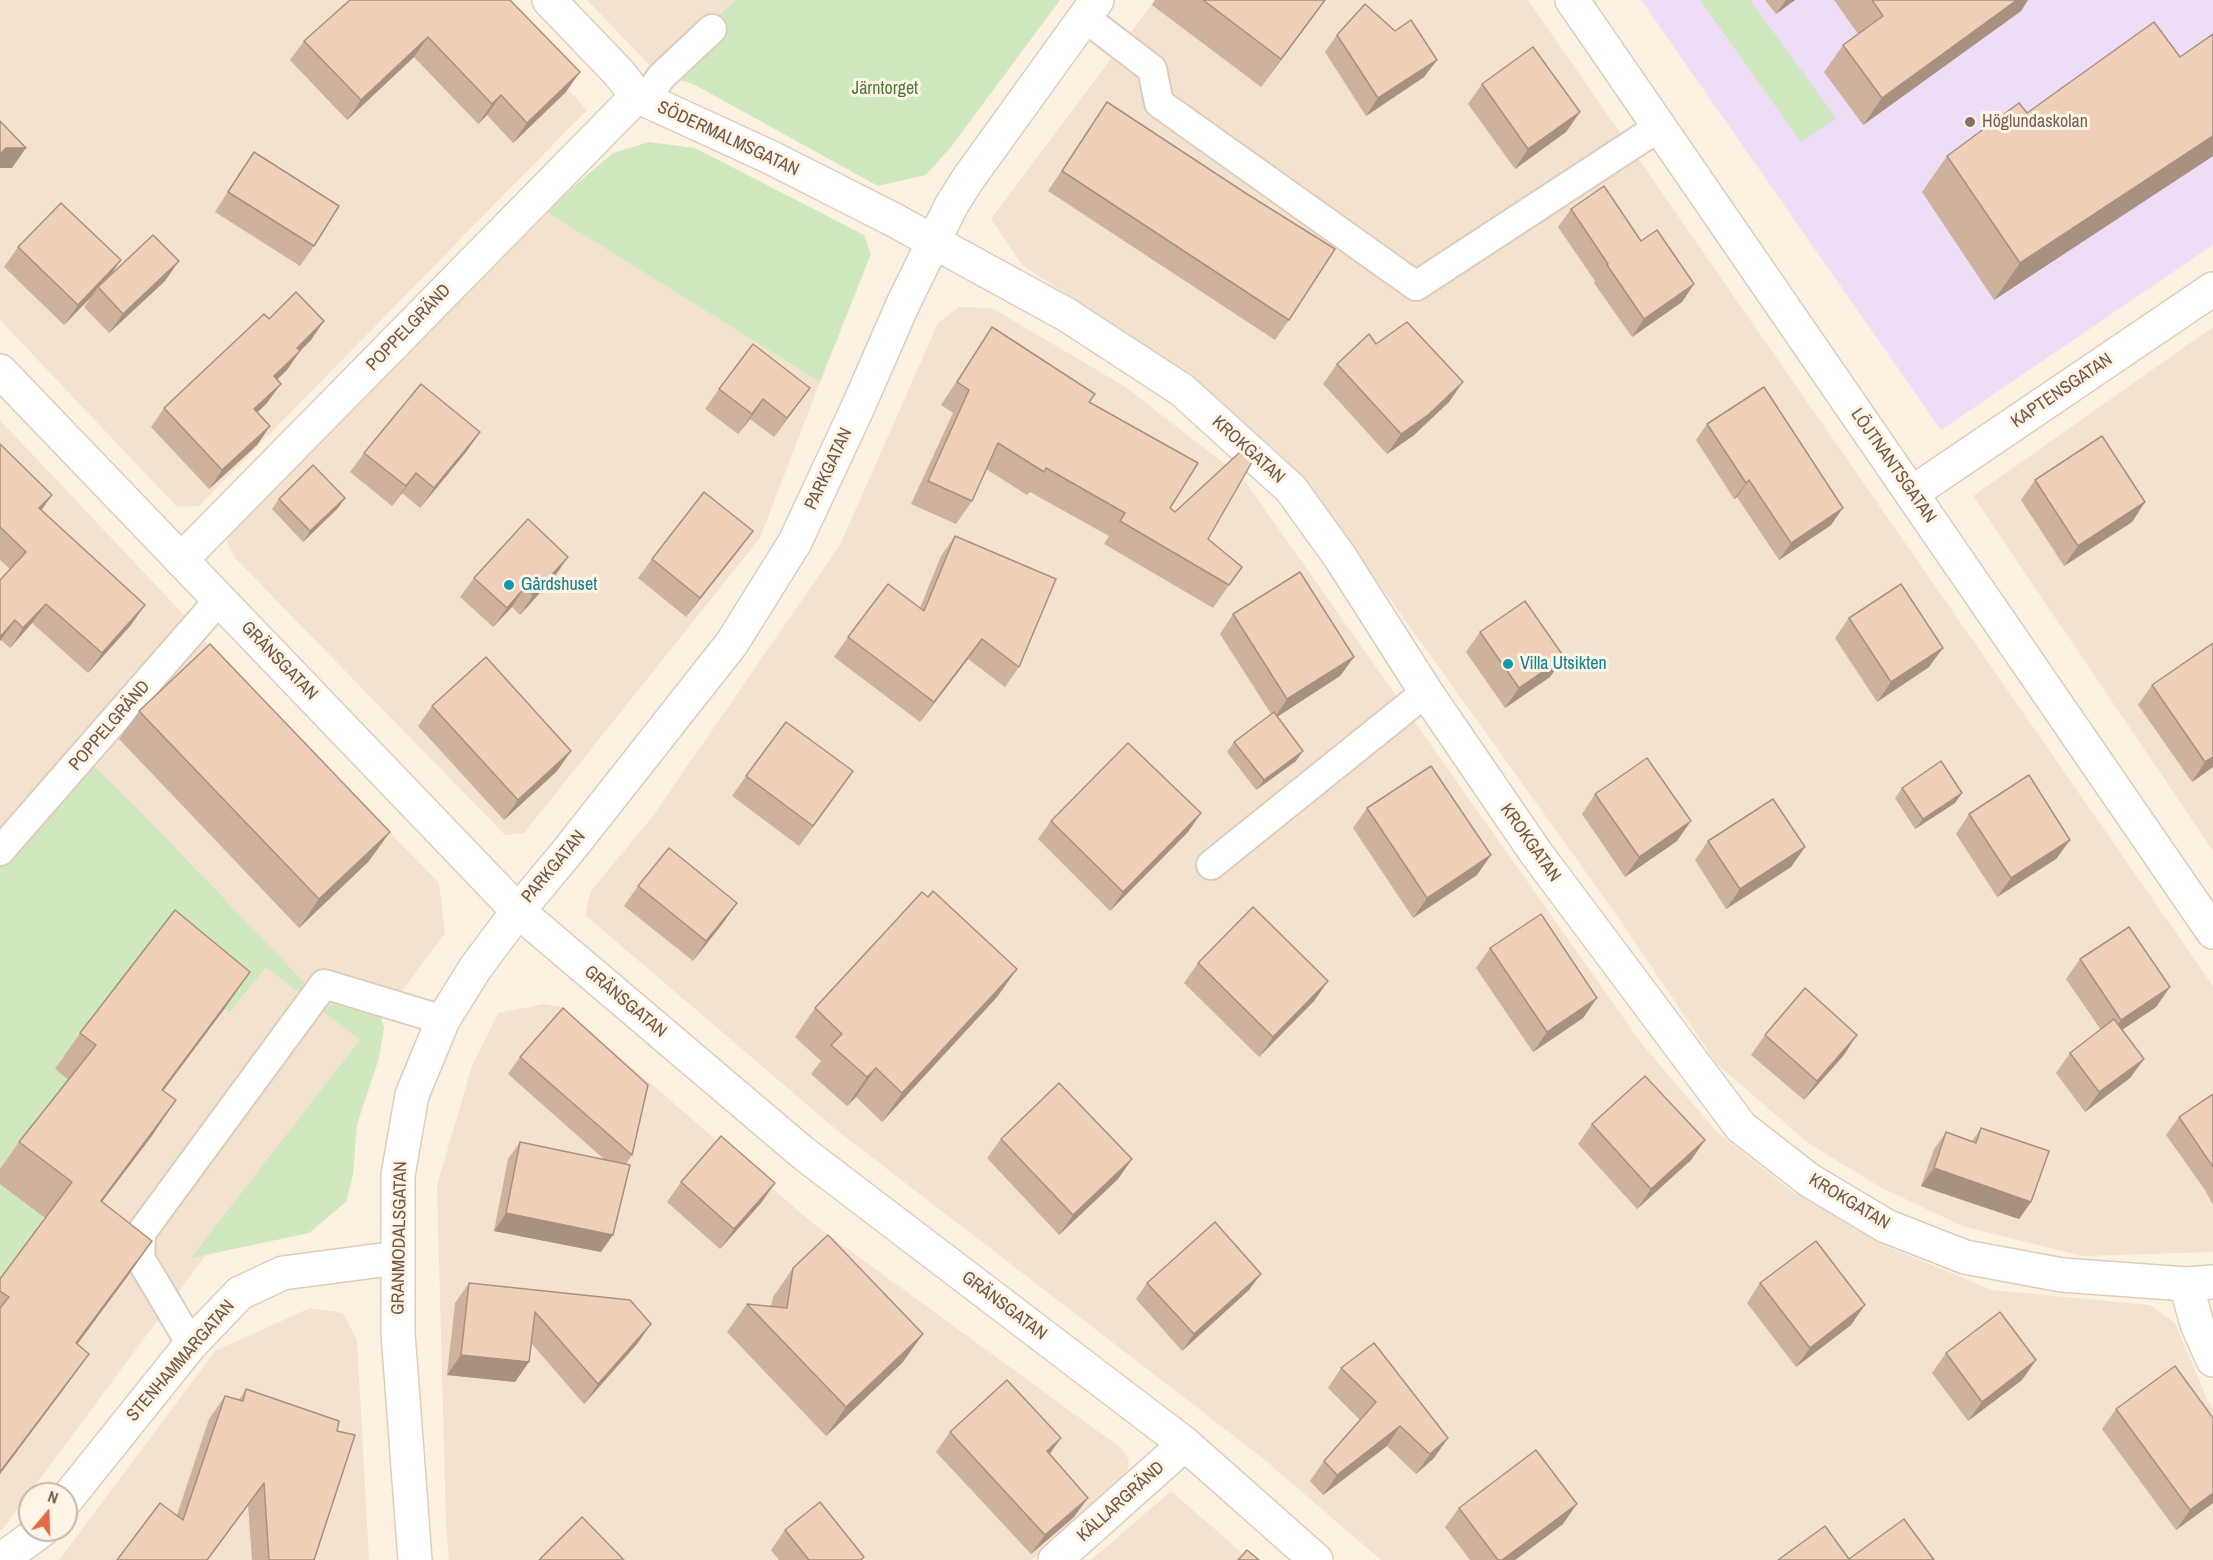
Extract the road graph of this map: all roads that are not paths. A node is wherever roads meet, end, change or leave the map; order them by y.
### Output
1 (549, 0) edge
2 (1572, 0) edge
3 (1090, 9) edge
4 (712, 29) dead end
5 (641, 98) junction
6 (1659, 127) junction
7 (933, 242) junction
8 (2213, 289) edge
9 (0, 371) edge
10 (1912, 494) junction
11 (181, 560) junction
12 (219, 600) junction
13 (1426, 692) junction
14 (0, 851) edge
15 (1211, 865) dead end
16 (518, 911) junction
17 (2213, 932) edge
18 (442, 1020) junction
19 (397, 1258) junction
20 (2199, 1283) edge
21 (191, 1344) junction
22 (2213, 1360) edge
23 (1185, 1444) junction
24 (78, 1485) edge
25 (25, 1542) edge
26 (0, 1560) edge
27 (415, 1560) edge
28 (1055, 1560) edge
29 (1316, 1560) edge

1 - 5 street, SÖDERMALMSGATAN
2 - 6 street, LÖJTNANTSGATAN
3 - 6 lane
3 - 7 street, PARKGATAN
4 - 5 lane, POPPELGRÄND
5 - 7 street, SÖDERMALMSGATAN
5 - 11 street, POPPELGRÄND
6 - 10 street, LÖJTNANTSGATAN
7 - 13 street, KROKGATAN
7 - 16 street, PARKGATAN
8 - 10 street, KAPTENSGATAN
9 - 11 street, GRÄNSGATAN
10 - 17 street, LÖJTNANTSGATAN
11 - 12 street, GRÄNSGATAN
12 - 14 lane, POPPELGRÄND
12 - 16 street, GRÄNSGATAN
13 - 15 lane
13 - 20 street, KROKGATAN
16 - 18 street, GRANMODALSGATAN
16 - 23 street, GRÄNSGATAN
18 - 19 street, GRANMODALSGATAN
18 - 21 lane
19 - 21 street, STENHAMMARGATAN
19 - 27 street, GRANMODALSGATAN
20 - 22 street
21 - 24 street, STENHAMMARGATAN
23 - 28 street, KÄLLARGRÄND
23 - 29 street, GRÄNSGATAN
25 - 26 street

